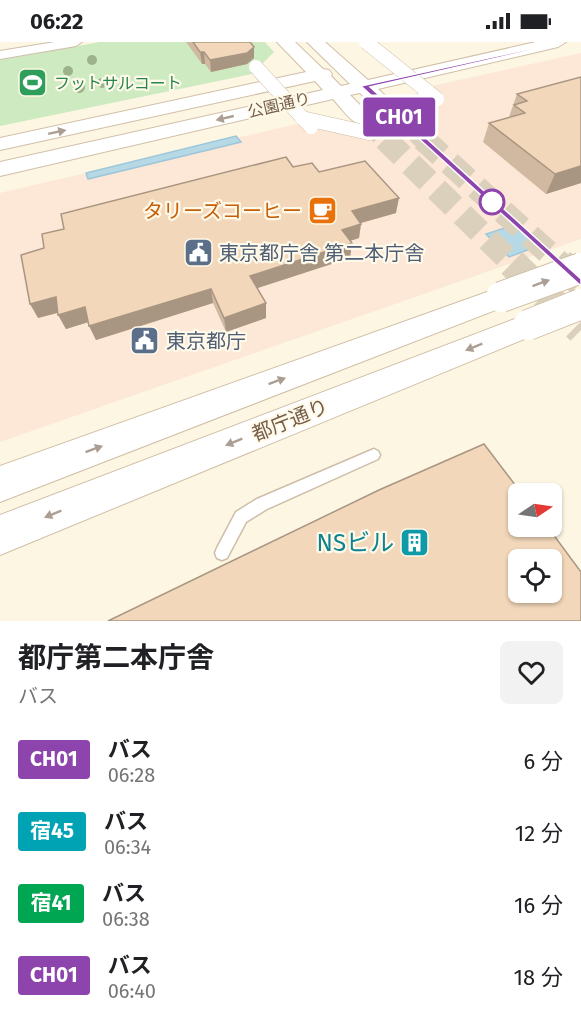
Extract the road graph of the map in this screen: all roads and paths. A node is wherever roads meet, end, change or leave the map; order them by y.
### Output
1 (75, 42) edge
2 (285, 42) edge
3 (315, 42) edge
4 (366, 42) edge
5 (558, 42) edge
6 (0, 55) edge
7 (408, 56) dead end
8 (255, 66) edge
9 (346, 69) junction
10 (320, 75) junction
11 (364, 86) junction
12 (337, 92) junction
13 (395, 114) tunnel mouth
14 (367, 122) tunnel mouth
15 (0, 144) edge
16 (0, 169) edge
17 (581, 268) edge
18 (581, 304) edge
19 (374, 455) dead end
20 (0, 484) edge
21 (0, 535) edge
22 (222, 553) dead end

1 - 6 street
2 - 10 main road
3 - 9 main road
4 - 8 street, bridge
5 - 11 main road, 公園通り
7 - 9 main road, 公園通り
9 - 10 main road, 公園通り
9 - 11 main road
10 - 12 main road
15 -> 10 main road, 公園通り
11 - 12 main road, 公園通り
11 - 13 main road
12 - 14 main road
12 -> 16 main road, 公園通り
20 -> 17 main road, 都庁通り, bridge
18 -> 21 main road, 都庁通り, bridge
19 - 22 lane

